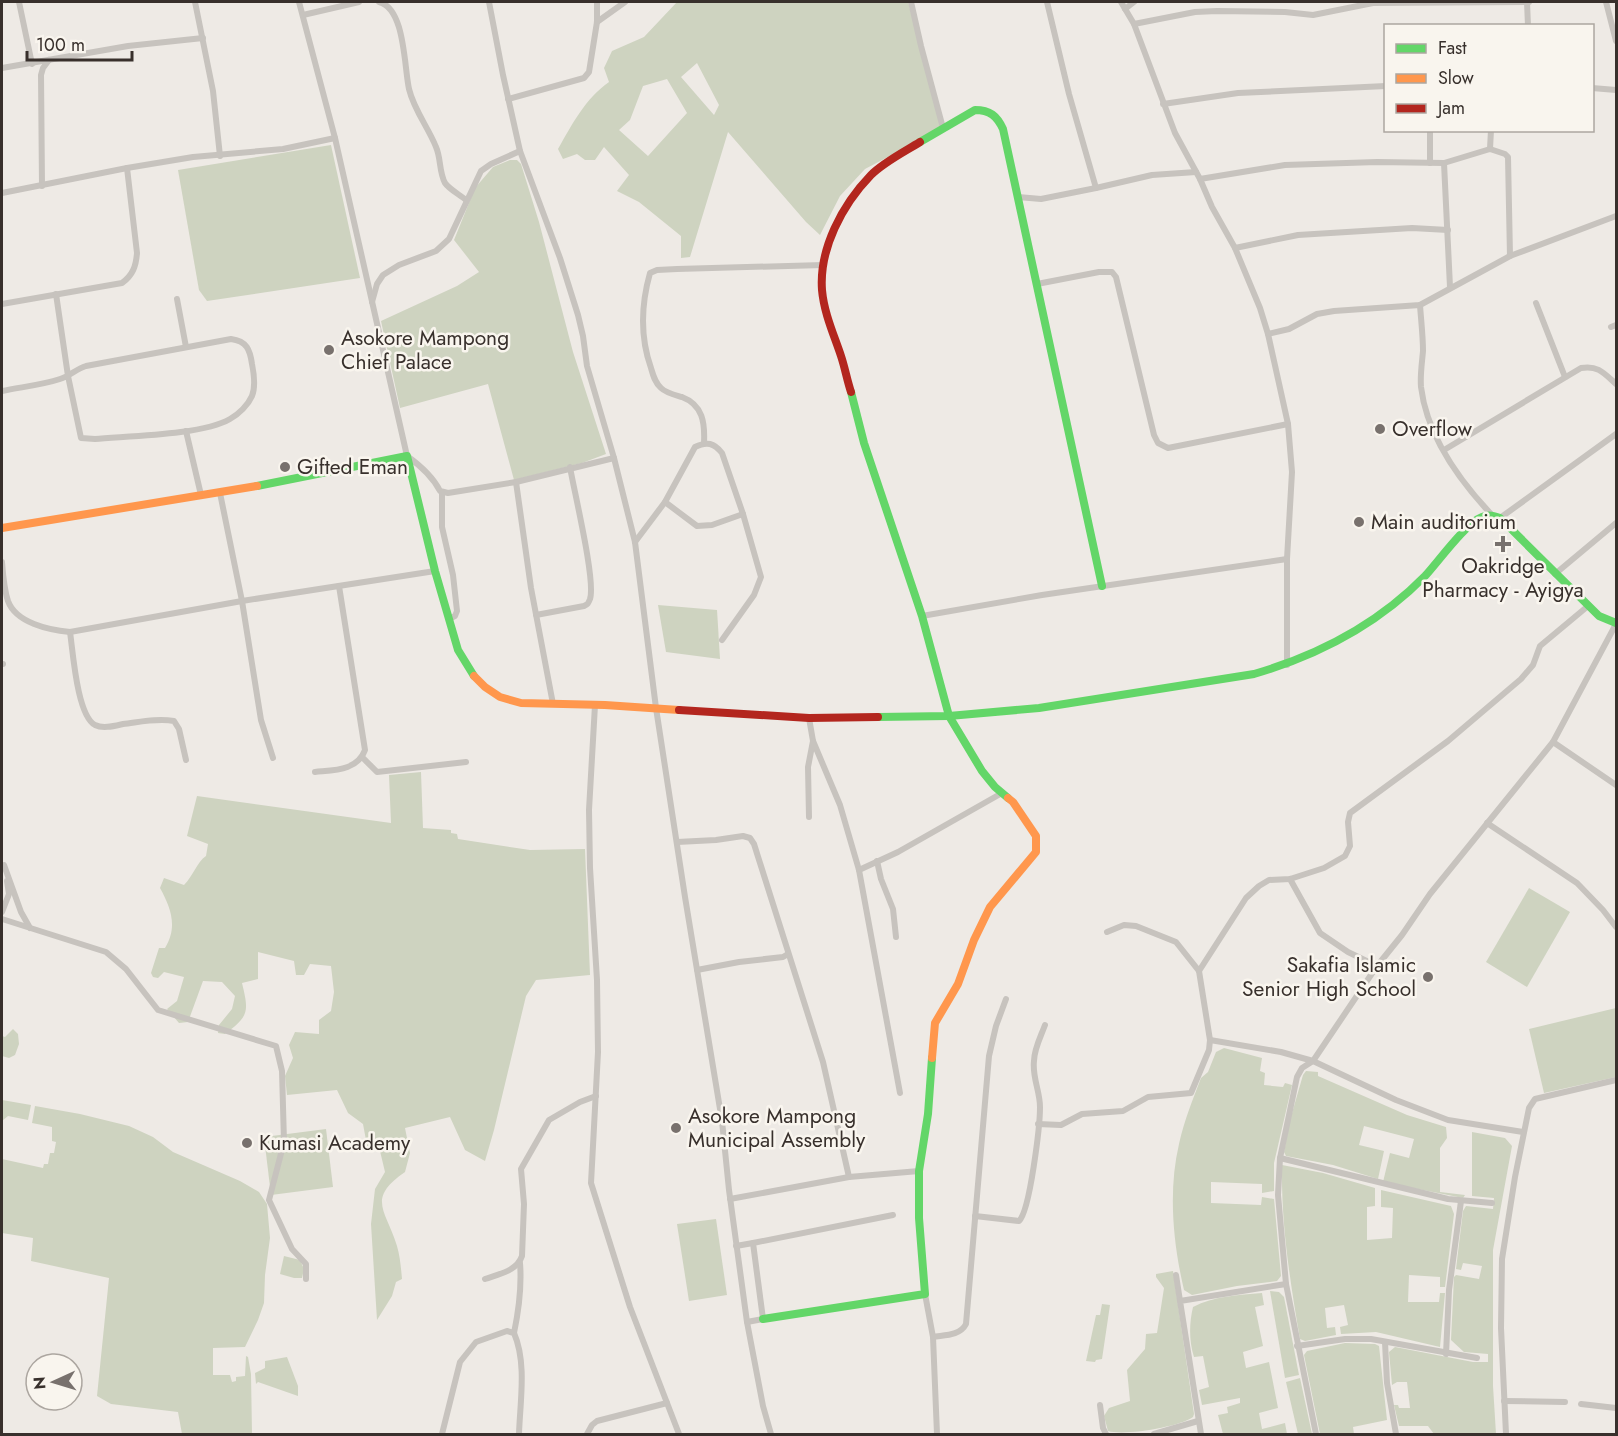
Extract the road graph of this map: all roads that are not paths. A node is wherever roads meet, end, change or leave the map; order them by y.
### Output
1 (19, 2) edge
2 (195, 2) edge
3 (299, 2) edge
4 (359, 2) edge
5 (379, 2) edge
6 (489, 2) edge
7 (597, 2) edge
8 (625, 2) edge
9 (911, 2) edge
10 (1047, 2) edge
11 (1121, 2) edge
12 (1134, 2) edge
13 (1528, 2) edge
14 (1606, 2) edge
15 (1125, 9) junction
16 (303, 15) junction
17 (597, 22) junction
18 (1134, 24) junction
19 (1528, 24) edge
20 (203, 38) junction
21 (1617, 41) edge
22 (49, 60) junction
23 (32, 64) junction
24 (2, 68) edge
25 (1384, 86) edge
26 (1594, 88) edge
27 (1617, 90) edge
28 (508, 99) junction
29 (1163, 104) junction
30 (943, 128) junction
31 (1430, 132) edge
32 (1491, 132) edge
33 (335, 138) junction
34 (1490, 149) junction
35 (520, 151) junction
36 (220, 156) junction
37 (1430, 163) junction
38 (1444, 163) junction
39 (127, 168) junction
40 (1197, 172) junction
41 (1200, 179) junction
42 (42, 186) junction
43 (1096, 188) junction
44 (2, 193) edge
45 (1018, 197) junction
46 (466, 200) junction
47 (1617, 216) edge
48 (1448, 230) junction
49 (1235, 248) junction
50 (1510, 256) junction
51 (823, 265) junction
52 (1037, 284) junction
53 (1450, 287) junction
54 (56, 294) junction
55 (177, 299) dead end
56 (372, 303) junction
57 (1536, 303) dead end
58 (2, 304) edge
59 (1420, 305) junction
60 (1268, 334) junction
61 (186, 347) junction
62 (68, 376) junction
63 (1565, 377) junction
64 (1617, 384) edge
65 (2, 391) edge
66 (1288, 424) junction
67 (186, 431) junction
68 (1617, 434) edge
69 (704, 443) junction
70 (1444, 450) junction
71 (407, 456) junction
72 (614, 458) junction
73 (570, 467) junction
74 (516, 482) junction
75 (220, 493) junction
76 (442, 493) junction
77 (201, 495) junction
78 (665, 502) junction
79 (743, 514) junction
80 (1496, 516) junction
81 (1617, 523) edge
82 (2, 528) edge
83 (635, 542) junction
84 (1287, 559) junction
85 (2, 562) edge
86 (435, 571) junction
87 (1555, 574) junction
88 (339, 586) junction
89 (1102, 586) junction
90 (242, 601) junction
91 (1588, 606) junction
92 (536, 615) junction
93 (922, 616) junction
94 (449, 619) junction
95 (1616, 623) edge
96 (70, 632) junction
97 (1614, 637) edge
98 (722, 640) dead end
99 (1287, 665) junction
100 (553, 704) junction
101 (595, 705) junction
102 (656, 708) junction
103 (949, 716) junction
104 (809, 718) junction
105 (813, 741) junction
106 (1553, 742) junction
107 (362, 757) junction
108 (273, 758) dead end
109 (186, 760) dead end
110 (466, 762) dead end
111 (315, 772) dead end
112 (1617, 785) edge
113 (1002, 793) junction
114 (809, 817) dead end
115 (1487, 823) junction
116 (676, 842) junction
117 (877, 861) junction
118 (2, 865) edge
119 (859, 870) junction
120 (1290, 879) junction
121 (2, 912) edge
122 (2, 920) edge
123 (1617, 927) edge
124 (30, 929) junction
125 (1107, 932) dead end
126 (896, 937) dead end
127 (788, 954) junction
128 (1377, 966) junction
129 (697, 970) junction
130 (1199, 971) junction
131 (1006, 999) dead end
132 (1045, 1025) dead end
133 (1210, 1040) junction
134 (1313, 1061) junction
135 (1617, 1080) edge
136 (900, 1093) dead end
137 (596, 1096) junction
138 (1038, 1124) junction
139 (1523, 1131) junction
140 (1280, 1158) junction
141 (919, 1171) junction
142 (849, 1177) junction
143 (730, 1199) junction
144 (1461, 1201) junction
145 (1492, 1203) dead end
146 (893, 1215) dead end
147 (975, 1216) junction
148 (753, 1243) junction
149 (736, 1246) junction
150 (520, 1263) junction
151 (1176, 1275) dead end
152 (306, 1279) dead end
153 (485, 1279) dead end
154 (1286, 1284) junction
155 (925, 1294) junction
156 (1180, 1301) junction
157 (763, 1319) junction
158 (747, 1322) junction
159 (514, 1333) junction
160 (933, 1337) junction
161 (1385, 1342) junction
162 (1297, 1346) junction
163 (1446, 1354) junction
164 (1477, 1358) dead end
165 (1504, 1401) junction
166 (667, 1402) junction
167 (1565, 1402) dead end
168 (1581, 1404) dead end
169 (1100, 1405) dead end
170 (1617, 1408) edge
171 (1198, 1421) junction
172 (442, 1434) edge
173 (519, 1434) edge
174 (587, 1434) edge
175 (679, 1434) edge
176 (771, 1434) edge
177 (937, 1434) edge
178 (1106, 1434) edge
179 (1154, 1434) edge
180 (1201, 1434) edge
181 (1316, 1434) edge
182 (1396, 1434) edge
183 (1506, 1434) edge

1 - 23 street
2 - 20 street
3 - 16 street
4 - 16 street
5 - 46 street
6 - 28 street
7 - 17 street
8 - 17 street
9 - 30 street
10 - 43 street
11 - 15 street
12 - 15 street
13 - 18 street
13 - 19 street
14 - 21 street
15 - 18 street
16 - 33 street
17 - 28 street
18 - 29 street
20 - 22 street
20 - 36 street
22 - 23 street
22 - 42 street
23 - 24 street
25 - 29 street
26 - 27 street
28 - 35 street
29 - 40 street
30 - 45 street
30 - 51 street
31 - 37 street
32 - 34 street
33 - 36 street
33 - 56 street
34 - 38 street
34 - 50 street
35 - 46 street
35 - 72 street
36 - 39 street
37 - 38 street
37 - 41 street
38 - 48 street
39 - 42 street
39 - 54 street
40 - 41 street
40 - 43 street
41 - 49 street
42 - 44 street
43 - 45 street
45 - 52 street
46 - 56 street
47 - 50 street
48 - 49 street
48 - 53 street
49 - 60 street
50 - 53 street
51 - 69 street
51 - 93 street
52 - 66 street
52 - 89 street
53 - 59 street
54 - 58 street
54 - 62 street
55 - 61 street
56 - 71 street
57 - 63 street
59 - 60 street
59 - 70 street
60 - 66 street
61 - 62 street
61 - 67 street
62 - 65 street
62 - 67 street
63 - 64 street
63 - 70 street
66 - 84 street
67 - 77 street
68 - 80 street
69 - 78 street
69 - 79 street
70 - 80 street
71 - 75 street
71 - 76 street
71 - 86 street
72 - 73 street
72 - 83 street
73 - 74 street
73 - 92 street
74 - 76 street
74 - 92 street
75 - 77 street
75 - 90 street
76 - 94 street
77 - 82 street
78 - 79 street
78 - 83 street
79 - 98 street
80 - 87 street
80 - 99 street
81 - 87 street
83 - 102 street
84 - 89 street
84 - 99 street
85 - 96 street
86 - 88 street
86 - 94 street
87 - 91 street
88 - 90 street
88 - 107 street
89 - 93 street
90 - 96 street
90 - 108 street
91 - 95 street
91 - 120 street
92 - 100 street
93 - 103 street
94 - 100 street
95 - 97 street
96 - 109 street
97 - 106 street
99 - 103 street
100 - 101 street
101 - 102 street
101 - 137 street
102 - 104 street
102 - 116 street
103 - 104 street
103 - 113 street
104 - 105 street
105 - 114 street
105 - 119 street
106 - 112 street
106 - 115 street
107 - 110 street
107 - 111 street
113 - 117 street
113 - 141 street
115 - 123 street
115 - 128 street
116 - 127 street
116 - 129 street
117 - 119 street
117 - 126 street
118 - 121 street
118 - 124 street
119 - 136 street
120 - 128 street
120 - 130 street
122 - 124 street
124 - 152 street
125 - 130 street
127 - 129 street
127 - 142 street
128 - 134 street
129 - 143 street
130 - 133 street
131 - 147 street
132 - 138 street
133 - 134 street
133 - 138 street
134 - 139 street
134 - 140 street
135 - 139 street
137 - 150 street
137 - 166 street
138 - 147 street
139 - 165 street
140 - 144 street
140 - 154 street
141 - 142 street
141 - 155 street
142 - 143 street
143 - 149 street
144 - 145 street
144 - 163 street
146 - 148 street
147 - 160 street
148 - 149 street
148 - 157 street
149 - 158 street
150 - 153 street
150 - 159 street
151 - 156 street
154 - 156 street
154 - 162 street
155 - 157 street
155 - 160 street
156 - 171 street
157 - 158 street
158 - 176 street
159 - 172 street
159 - 173 street
160 - 177 street
161 - 162 street
161 - 163 street
161 - 182 street
162 - 181 street
163 - 164 street
165 - 167 street
165 - 183 street
166 - 174 street
166 - 175 street
168 - 170 street
169 - 178 street
171 - 179 street
171 - 180 street

